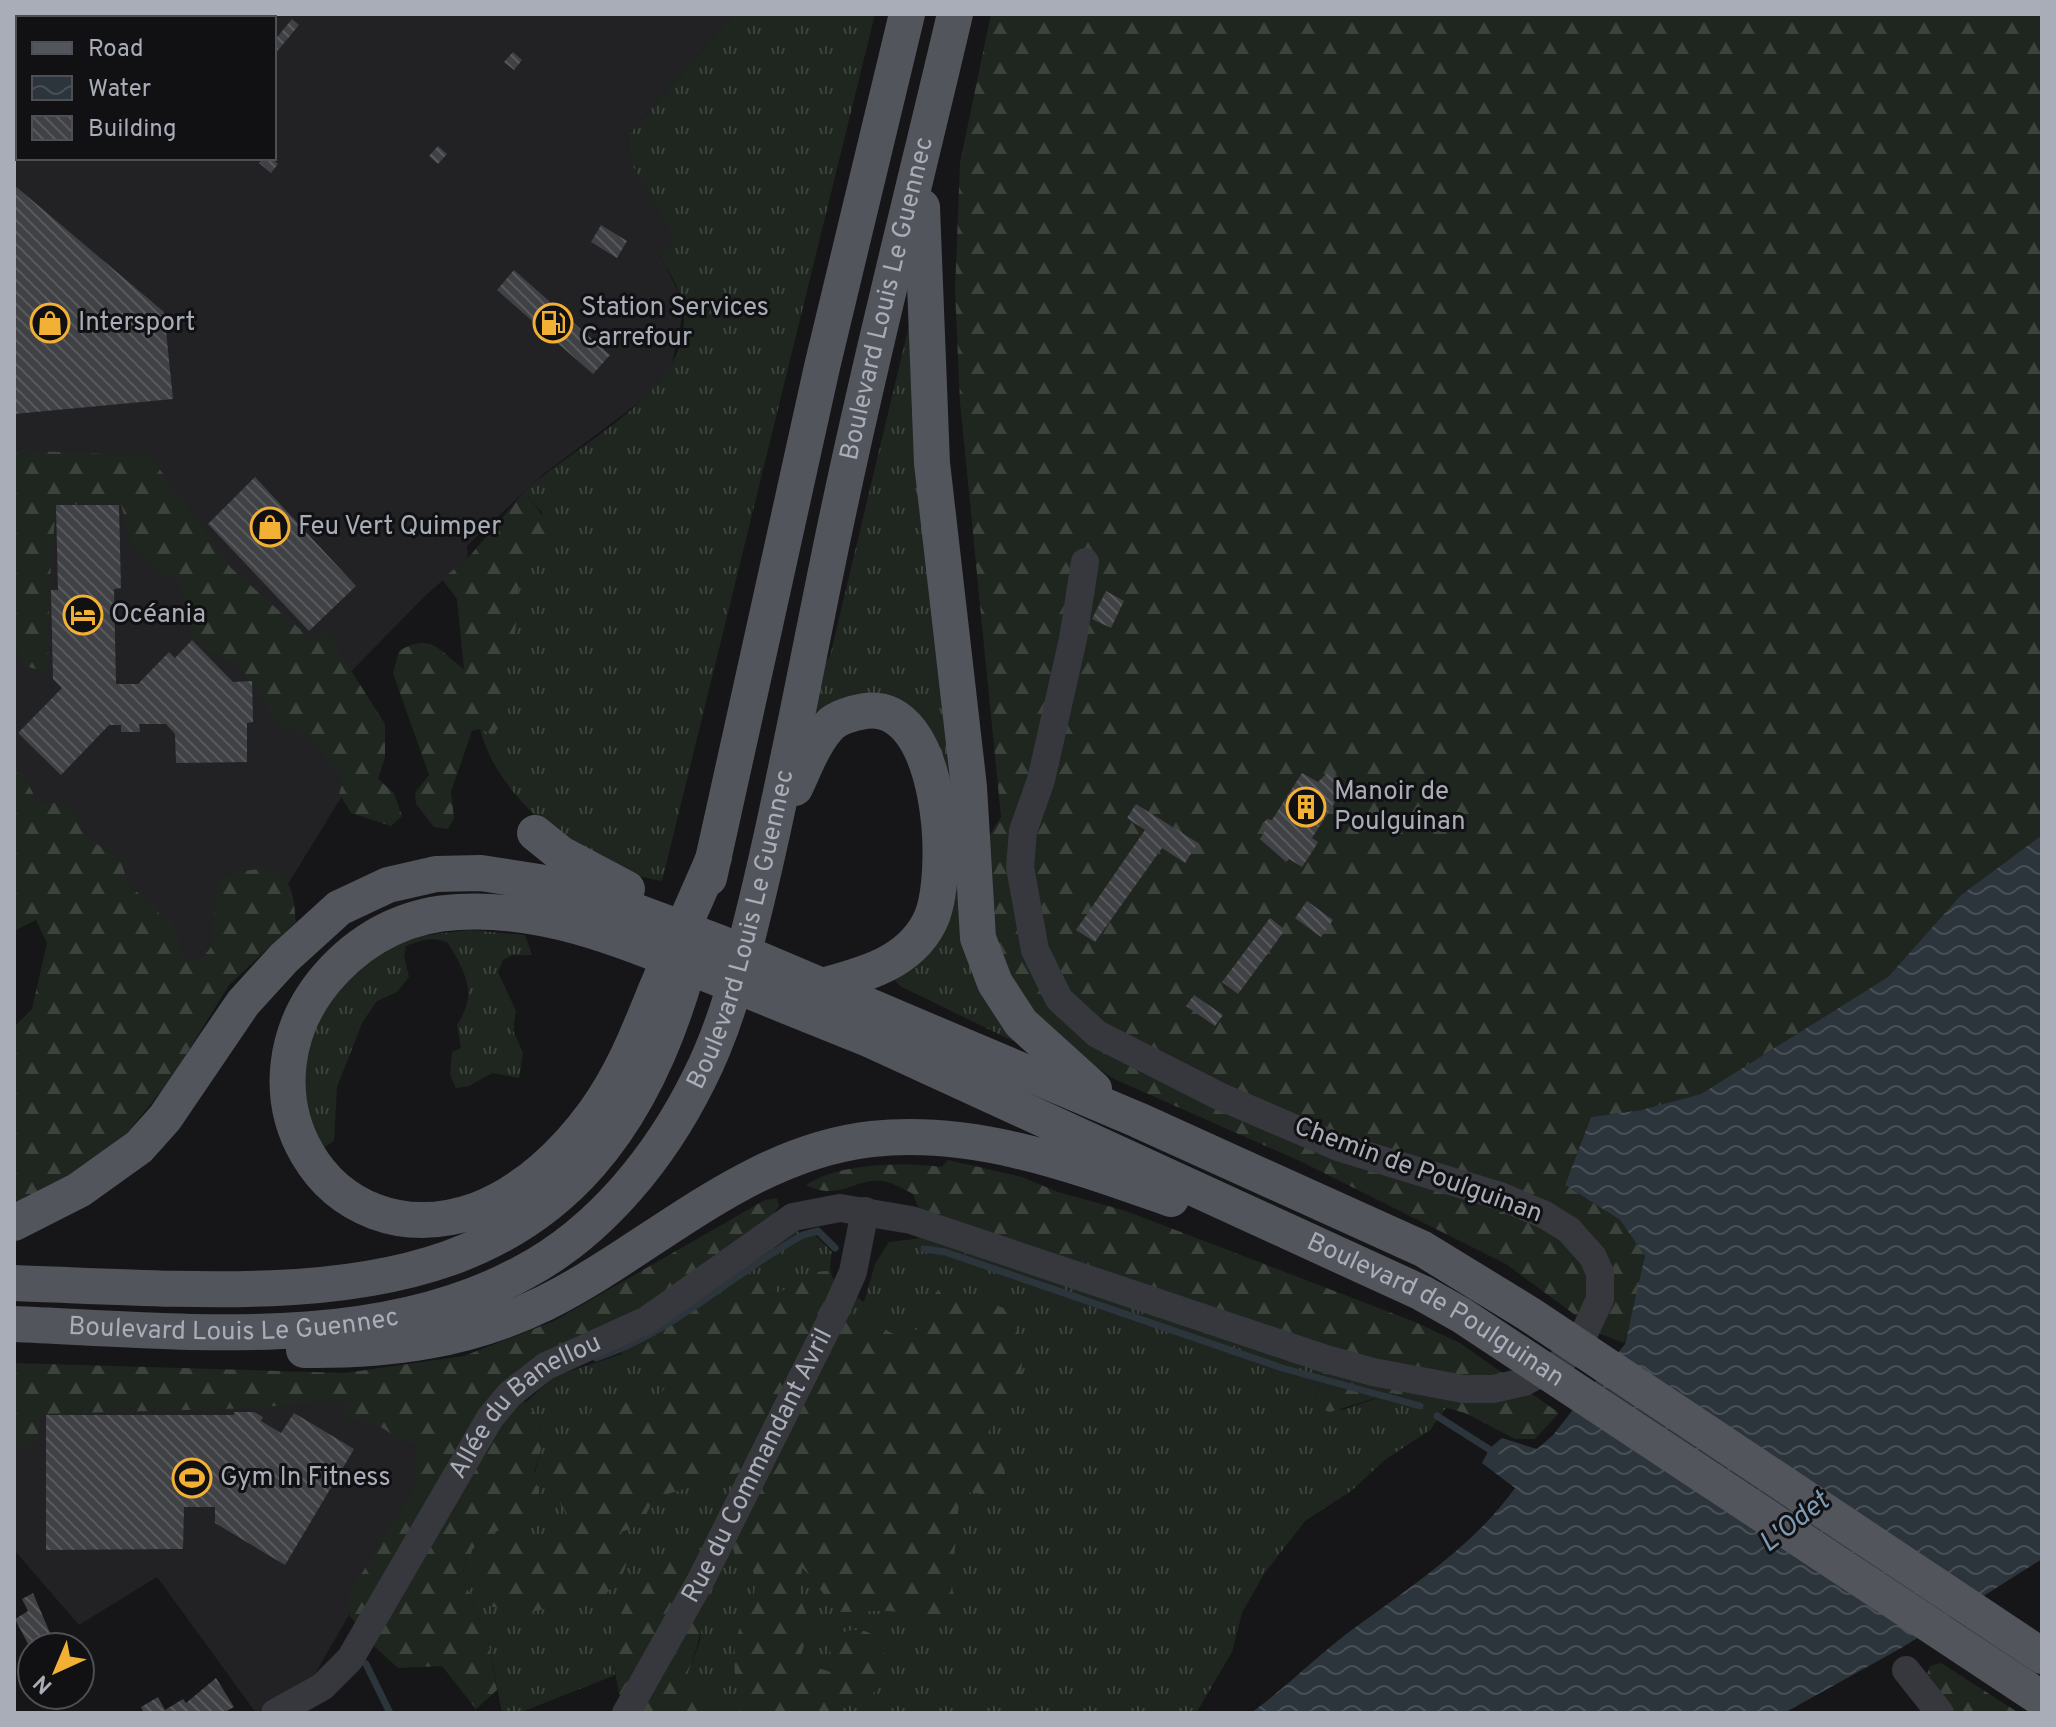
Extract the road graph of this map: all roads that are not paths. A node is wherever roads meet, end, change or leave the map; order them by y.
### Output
1 (907, 14) edge
2 (955, 14) edge
3 (921, 161) junction
4 (1085, 562) dead end
5 (774, 828) junction
6 (535, 833) dead end
7 (714, 857) junction
8 (641, 920) junction
9 (822, 986) junction
10 (1138, 1120) junction
11 (865, 1211) junction
12 (14, 1223) edge
13 (1335, 1256) junction
14 (14, 1283) edge
15 (14, 1324) edge
16 (149, 1329) junction
17 (2040, 1655) edge
18 (1906, 1670) dead end
19 (2042, 1699) edge
20 (275, 1713) edge
21 (626, 1713) edge
22 (1940, 1713) edge

1 - 7 main road, Boulevard Louis Le Guennec
2 - 3 main road, Boulevard Louis Le Guennec
3 - 5 main road, Boulevard Louis Le Guennec
3 - 10 main road
4 - 11 street, Chemin de Poulguinan
5 - 9 main road
5 - 16 main road, Boulevard Louis Le Guennec
6 - 8 main road
7 - 8 main road
7 - 14 main road, Boulevard Louis Le Guennec
8 - 9 main road, Boulevard de Poulguinan
8 - 12 main road
8 - 13 main road, Boulevard de Poulguinan
9 - 10 main road, Boulevard de Poulguinan
10 - 17 main road, Boulevard de Poulguinan
11 - 20 street, Allée du Banellou
11 - 21 street, Rue du Commandant Avril
13 - 16 main road
13 - 19 main road, Boulevard de Poulguinan
15 - 16 main road, Boulevard Louis Le Guennec
18 - 22 street

